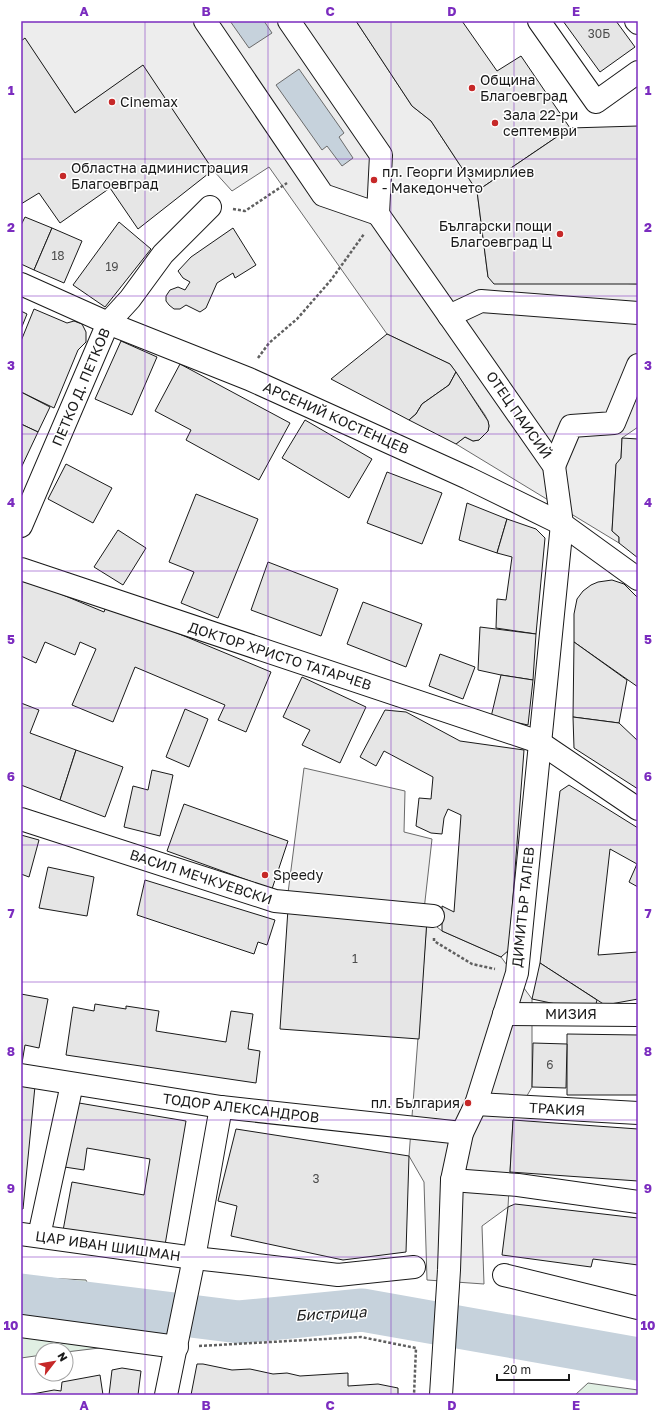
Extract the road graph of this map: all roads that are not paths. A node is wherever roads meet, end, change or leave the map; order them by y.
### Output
1 (205, 21) edge
2 (289, 21) edge
3 (539, 21) edge
4 (638, 72) edge
5 (210, 207) dead end
6 (378, 214) junction
7 (21, 284) edge
8 (638, 313) edge
9 (449, 316) junction
10 (108, 323) junction
11 (638, 365) edge
12 (554, 466) junction
13 (562, 524) junction
14 (21, 526) edge
15 (21, 570) edge
16 (638, 579) edge
17 (539, 742) junction
18 (638, 809) edge
19 (21, 819) edge
20 (433, 916) road end
21 (504, 1014) junction
22 (638, 1015) edge
23 (21, 1075) edge
24 (72, 1084) junction
25 (476, 1104) junction
26 (221, 1108) junction
27 (638, 1113) edge
28 (462, 1132) junction
29 (452, 1180) junction
30 (638, 1202) edge
31 (30, 1235) edge
32 (194, 1258) junction
33 (414, 1267) dead end
34 (504, 1275) dead end
35 (638, 1308) edge
36 (21, 1326) edge
37 (177, 1347) junction
38 (166, 1395) edge
39 (441, 1395) edge

1 - 6 street
2 - 6 street
3 - 4 street
5 - 10 street, ПЕТКО Д. ПЕТКОВ
6 - 9 street, ОТЕЦ ПАИСИЙ
7 - 10 street, АРСЕНИЙ КОСТЕНЦЕВ
8 - 9 street
9 - 12 street, ОТЕЦ ПАИСИЙ
10 - 13 street, АРСЕНИЙ КОСТЕНЦЕВ
10 - 14 street, ПЕТКО Д. ПЕТКОВ
11 - 12 street
12 - 13 street, ОТЕЦ ПАИСИЙ
13 - 16 street, АРСЕНИЙ КОСТЕНЦЕВ
13 - 17 street, ДИМИТЪР ТАЛЕВ
15 - 17 street, ДОКТОР ХРИСТО ТАТАРЧЕВ
17 - 18 street, ДОКТОР ХРИСТО ТАТАРЧЕВ
17 - 21 street, ДИМИТЪР ТАЛЕВ
19 - 20 street, ВАСИЛ МЕЧКУЕВСКИ
21 - 22 street, МИЗИЯ
21 - 25 street, ДИМИТЪР ТАЛЕВ
23 - 24 street, ТОДОР АЛЕКСАНДРОВ
24 - 26 street, ТОДОР АЛЕКСАНДРОВ
24 - 31 street
25 - 27 street, ТРАКИЯ
25 - 28 street, ДИМИТЪР ТАЛЕВ
26 - 28 street, ТОДОР АЛЕКСАНДРОВ
26 - 32 street
28 - 29 street, ДИМИТЪР ТАЛЕВ
29 - 30 street
29 - 39 street, ДИМИТЪР ТАЛЕВ
31 - 32 street, ЦАР ИВАН ШИШМАН
32 - 33 street, ЦАР ИВАН ШИШМАН
32 - 37 street
34 - 35 street
36 - 37 street
37 - 38 street

